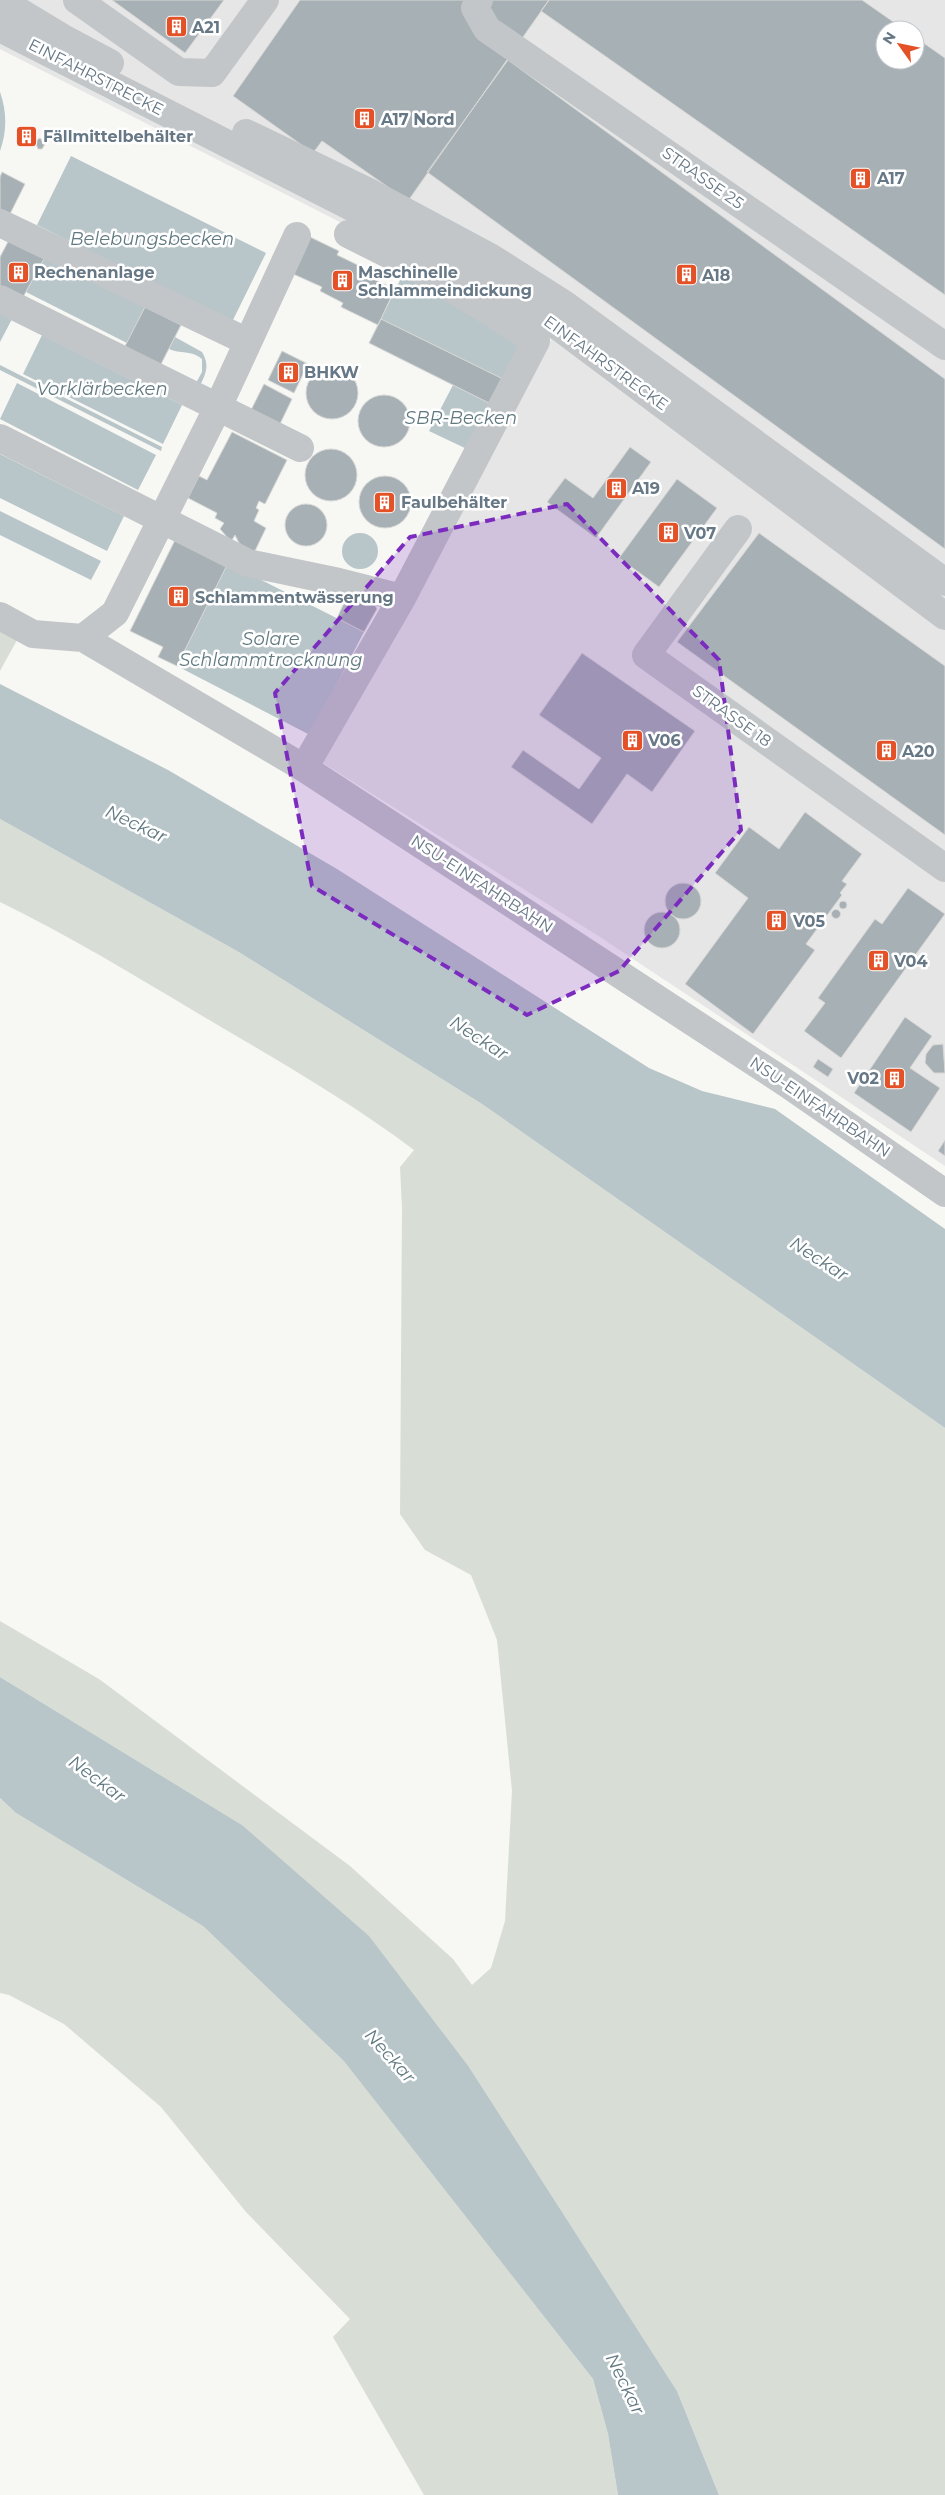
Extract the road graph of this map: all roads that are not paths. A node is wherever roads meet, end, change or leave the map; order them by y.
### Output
1 (0, 0) edge
2 (77, 0) edge
3 (265, 0) edge
4 (480, 0) edge
5 (0, 28) edge
6 (0, 223) edge
7 (348, 234) dead end
8 (297, 236) dead end
9 (0, 299) edge
10 (248, 342) junction
11 (945, 346) edge
12 (218, 408) junction
13 (0, 438) edge
14 (300, 448) dead end
15 (162, 519) junction
16 (738, 529) dead end
17 (945, 582) edge
18 (402, 598) junction
19 (0, 616) edge
20 (945, 616) edge
21 (84, 638) junction
22 (304, 768) junction
23 (945, 868) edge
24 (945, 1193) edge

1 - 17 street, EINFAHRSTRECKE
2 - 3 street
4 - 11 street, STRASSE 25
5 - 20 street, EINFAHRSTRECKE
6 - 10 street
7 - 18 street
8 - 10 street
9 - 12 street
10 - 12 street
12 - 14 street
12 - 15 street
13 - 15 street
15 - 18 street
15 - 21 street
16 - 23 street, STRASSE 18
18 - 22 street
19 - 21 street, NSU-EINFAHRBAHN
21 - 22 street, NSU-EINFAHRBAHN
22 - 24 street, NSU-EINFAHRBAHN

